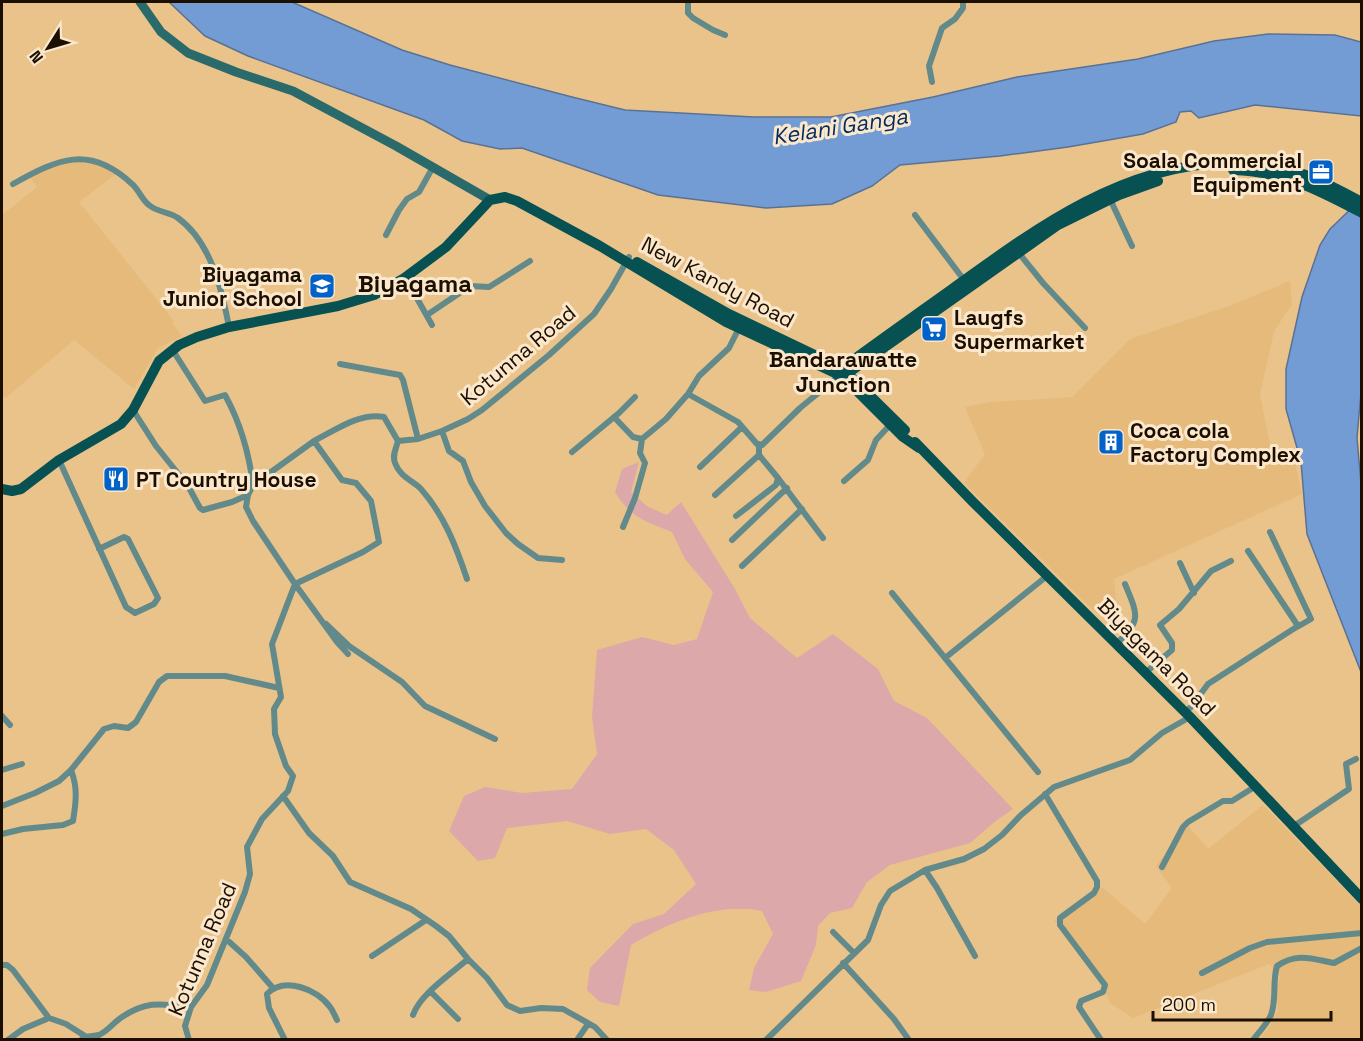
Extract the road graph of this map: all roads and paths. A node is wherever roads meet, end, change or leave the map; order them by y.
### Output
1 (140, 2) edge
2 (688, 2) edge
3 (963, 2) edge
4 (725, 35) dead end
5 (932, 82) dead end
6 (433, 167) junction
7 (13, 184) dead end
8 (1330, 191) junction
9 (1108, 195) junction
10 (490, 200) junction
11 (1362, 202) edge
12 (1362, 213) edge
13 (915, 215) dead end
14 (386, 235) dead end
15 (1132, 246) dead end
16 (1018, 252) junction
17 (627, 260) junction
18 (530, 261) dead end
19 (405, 277) junction
20 (967, 284) junction
21 (427, 315) junction
22 (432, 325) dead end
23 (741, 325) junction
24 (230, 327) junction
25 (1085, 328) dead end
26 (172, 349) junction
27 (340, 364) dead end
28 (842, 373) junction
29 (688, 394) junction
30 (635, 397) dead end
31 (134, 410) junction
32 (614, 417) junction
33 (890, 425) junction
34 (742, 427) junction
35 (442, 431) junction
36 (642, 438) junction
37 (417, 439) junction
38 (314, 441) junction
39 (398, 441) junction
40 (759, 444) junction
41 (919, 448) junction
42 (572, 452) dead end
43 (759, 455) junction
44 (58, 460) junction
45 (700, 467) dead end
46 (778, 478) junction
47 (844, 481) dead end
48 (253, 486) junction
49 (787, 488) junction
50 (2, 489) edge
51 (248, 495) junction
52 (715, 495) dead end
53 (802, 509) junction
54 (736, 516) dead end
55 (623, 527) dead end
56 (1270, 532) dead end
57 (823, 538) dead end
58 (732, 540) dead end
59 (99, 549) junction
60 (1248, 551) dead end
61 (562, 560) dead end
62 (1231, 561) dead end
63 (1180, 562) dead end
64 (742, 566) dead end
65 (1047, 576) junction
66 (467, 579) dead end
67 (295, 584) junction
68 (1125, 584) dead end
69 (892, 593) dead end
70 (1194, 593) junction
71 (323, 623) junction
72 (1297, 627) junction
73 (1116, 644) junction
74 (348, 654) dead end
75 (945, 658) junction
76 (1145, 673) junction
77 (279, 688) junction
78 (1187, 714) junction
79 (2, 716) edge
80 (10, 725) dead end
81 (495, 739) dead end
82 (1356, 759) dead end
83 (22, 764) dead end
84 (2, 770) edge
85 (71, 770) junction
86 (1038, 772) dead end
87 (1256, 786) junction
88 (1045, 794) junction
89 (283, 796) junction
90 (2, 806) edge
91 (1294, 826) junction
92 (2, 834) edge
93 (1162, 867) dead end
94 (925, 870) junction
95 (1362, 899) edge
96 (426, 920) junction
97 (833, 932) dead end
98 (1362, 933) edge
99 (226, 939) junction
100 (1362, 948) edge
101 (854, 953) junction
102 (372, 956) dead end
103 (975, 956) dead end
104 (468, 960) junction
105 (843, 963) junction
106 (2, 965) edge
107 (1202, 973) dead end
108 (273, 988) junction
109 (431, 992) junction
110 (191, 1007) junction
111 (413, 1015) dead end
112 (49, 1018) junction
113 (458, 1019) dead end
114 (337, 1020) dead end
115 (588, 1024) junction
116 (83, 1038) edge
117 (11, 1039) edge
118 (189, 1040) edge
119 (285, 1040) edge
120 (577, 1040) edge
121 (608, 1040) edge
122 (766, 1040) edge
123 (909, 1040) edge
124 (1101, 1040) edge
125 (1253, 1040) edge

1 - 6 main road
2 - 4 street
3 - 5 street
6 - 10 main road
6 - 14 street
7 - 24 street
8 - 9 main road
8 - 11 main road
8 - 12 main road
9 - 15 street
9 - 16 main road
9 - 20 main road
10 - 17 main road, New Kandy Road
10 - 19 main road
13 - 20 street
16 - 20 main road
16 - 25 street
17 - 23 main road, New Kandy Road
17 - 35 street, Kotunna Road
18 - 21 street
19 - 21 street
19 - 24 main road
20 - 28 main road
21 - 22 street
23 - 28 main road, New Kandy Road
23 - 29 street
24 - 26 main road
26 - 31 main road
26 - 48 street
27 - 37 street
28 - 33 main road, Biyagama Road
28 - 40 street
28 - 41 main road, Biyagama Road
29 - 34 street
29 - 36 street
30 - 32 street
31 - 44 main road
31 - 51 street
32 - 36 street
32 - 42 street
33 - 41 main road, Biyagama Road
33 - 47 street
34 - 40 street
34 - 45 street
35 - 37 street, Kotunna Road
35 - 61 street
36 - 55 street
37 - 39 street, Kotunna Road
38 - 39 street
38 - 48 street
38 - 67 street
39 - 66 street
40 - 43 street
41 - 65 main road, Biyagama Road
43 - 46 street
43 - 52 street
44 - 50 main road
44 - 59 street
46 - 49 street
46 - 54 street
48 - 51 street
49 - 53 street
49 - 58 street
51 - 67 street
53 - 57 street
53 - 64 street
56 - 72 street
59 - 59 street
60 - 72 street
62 - 70 street
63 - 70 street
65 - 73 main road, Biyagama Road
65 - 75 street
67 - 71 street
67 - 77 street, Kotunna Road
68 - 73 street
69 - 75 street
70 - 76 street
71 - 74 street
71 - 81 street
72 - 78 street
73 - 76 main road, Biyagama Road
75 - 86 street
76 - 78 main road, Biyagama Road
77 - 85 street
77 - 89 street, Kotunna Road
78 - 87 main road, Biyagama Road
78 - 88 street
79 - 80 street
82 - 91 street
83 - 84 street
85 - 90 street
85 - 92 street
87 - 91 main road, Biyagama Road
87 - 93 street
88 - 94 street
88 - 124 street
89 - 96 street
89 - 99 street, Kotunna Road
91 - 95 main road, Biyagama Road
94 - 101 street
94 - 103 street
96 - 102 street
96 - 104 street
97 - 101 street
98 - 107 street
99 - 108 street
99 - 110 street, Kotunna Road
100 - 125 street
101 - 105 street
104 - 109 street
104 - 115 street
105 - 122 street
105 - 123 street
106 - 112 street
108 - 114 street
108 - 119 street
109 - 111 street
109 - 113 street
110 - 116 street
110 - 118 street, Kotunna Road
112 - 116 street
112 - 117 street
115 - 120 street
115 - 121 street

